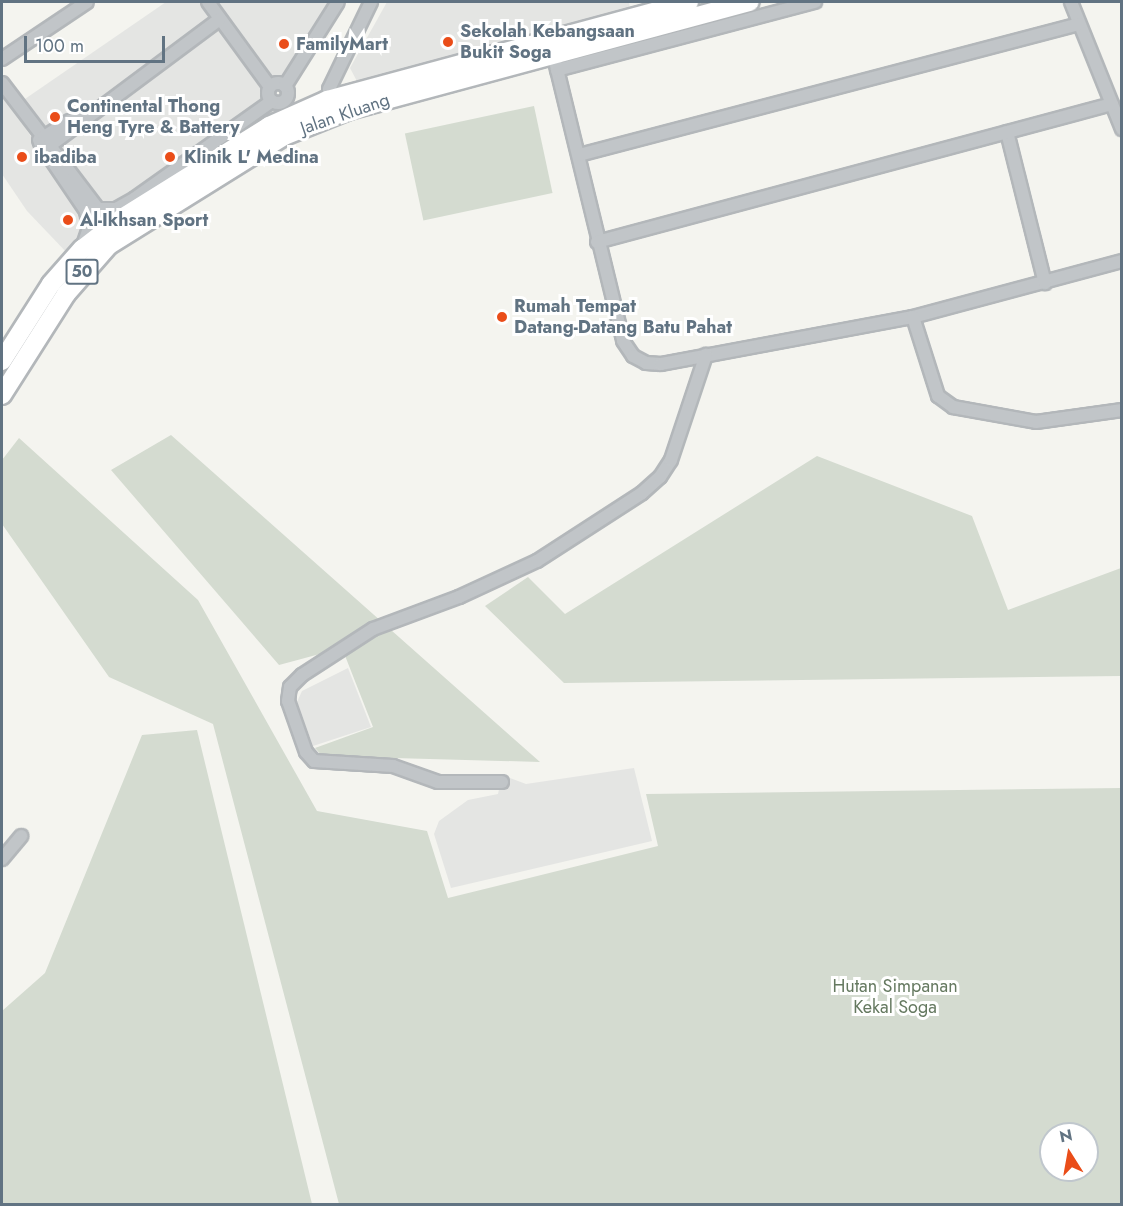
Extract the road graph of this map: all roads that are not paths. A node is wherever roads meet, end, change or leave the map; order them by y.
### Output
1 (87, 2) edge
2 (208, 2) edge
3 (338, 2) edge
4 (371, 2) edge
5 (689, 2) edge
6 (750, 2) edge
7 (815, 2) edge
8 (1071, 2) edge
9 (637, 8) edge
10 (220, 19) junction
11 (1079, 24) junction
12 (520, 48) junction
13 (2, 59) edge
14 (556, 64) junction
15 (2, 83) edge
16 (285, 86) junction
17 (270, 87) junction
18 (272, 101) junction
19 (1112, 104) junction
20 (331, 108) junction
21 (1122, 129) edge
22 (1007, 132) junction
23 (44, 143) junction
24 (579, 154) junction
25 (96, 209) junction
26 (122, 218) junction
27 (597, 242) junction
28 (82, 249) junction
29 (1122, 261) edge
30 (1045, 283) junction
31 (31, 314) junction
32 (913, 317) junction
33 (2, 337) edge
34 (706, 355) junction
35 (2, 361) edge
36 (2, 395) edge
37 (1122, 411) edge
38 (502, 782) dead end
39 (21, 836) dead end
40 (2, 859) edge

1 - 13 street
2 - 10 street
3 - 16 street
4 - 20 street
5 - 9 highway, Jalan Kluang / 50
6 - 14 highway, Jalan Kluang / 50
7 - 14 street
8 - 11 street
9 - 12 highway, Jalan Kluang / 50
10 - 17 street
10 - 23 street
11 - 19 street
11 - 24 street
12 - 14 highway
12 - 20 highway, Jalan Kluang / 50
14 - 20 highway, Jalan Kluang / 50
14 - 24 street
15 - 23 street
16 - 17 street
16 - 18 street
17 - 18 street
18 - 25 street
19 - 21 street
19 - 22 street
20 - 26 highway, Jalan Kluang / 50
20 - 36 highway, Jalan Kluang / 50
22 - 27 street
22 - 30 street
23 - 25 street
23 - 28 street
24 - 27 street
25 - 26 street
26 - 28 highway, Jalan Kluang / 50
27 - 34 street
28 - 31 highway, Jalan Kluang / 50
29 - 30 street
30 - 32 street
31 - 33 highway
31 - 35 highway, Jalan Kluang / 50
32 - 34 street
32 - 37 street
34 - 38 street
39 - 40 street

